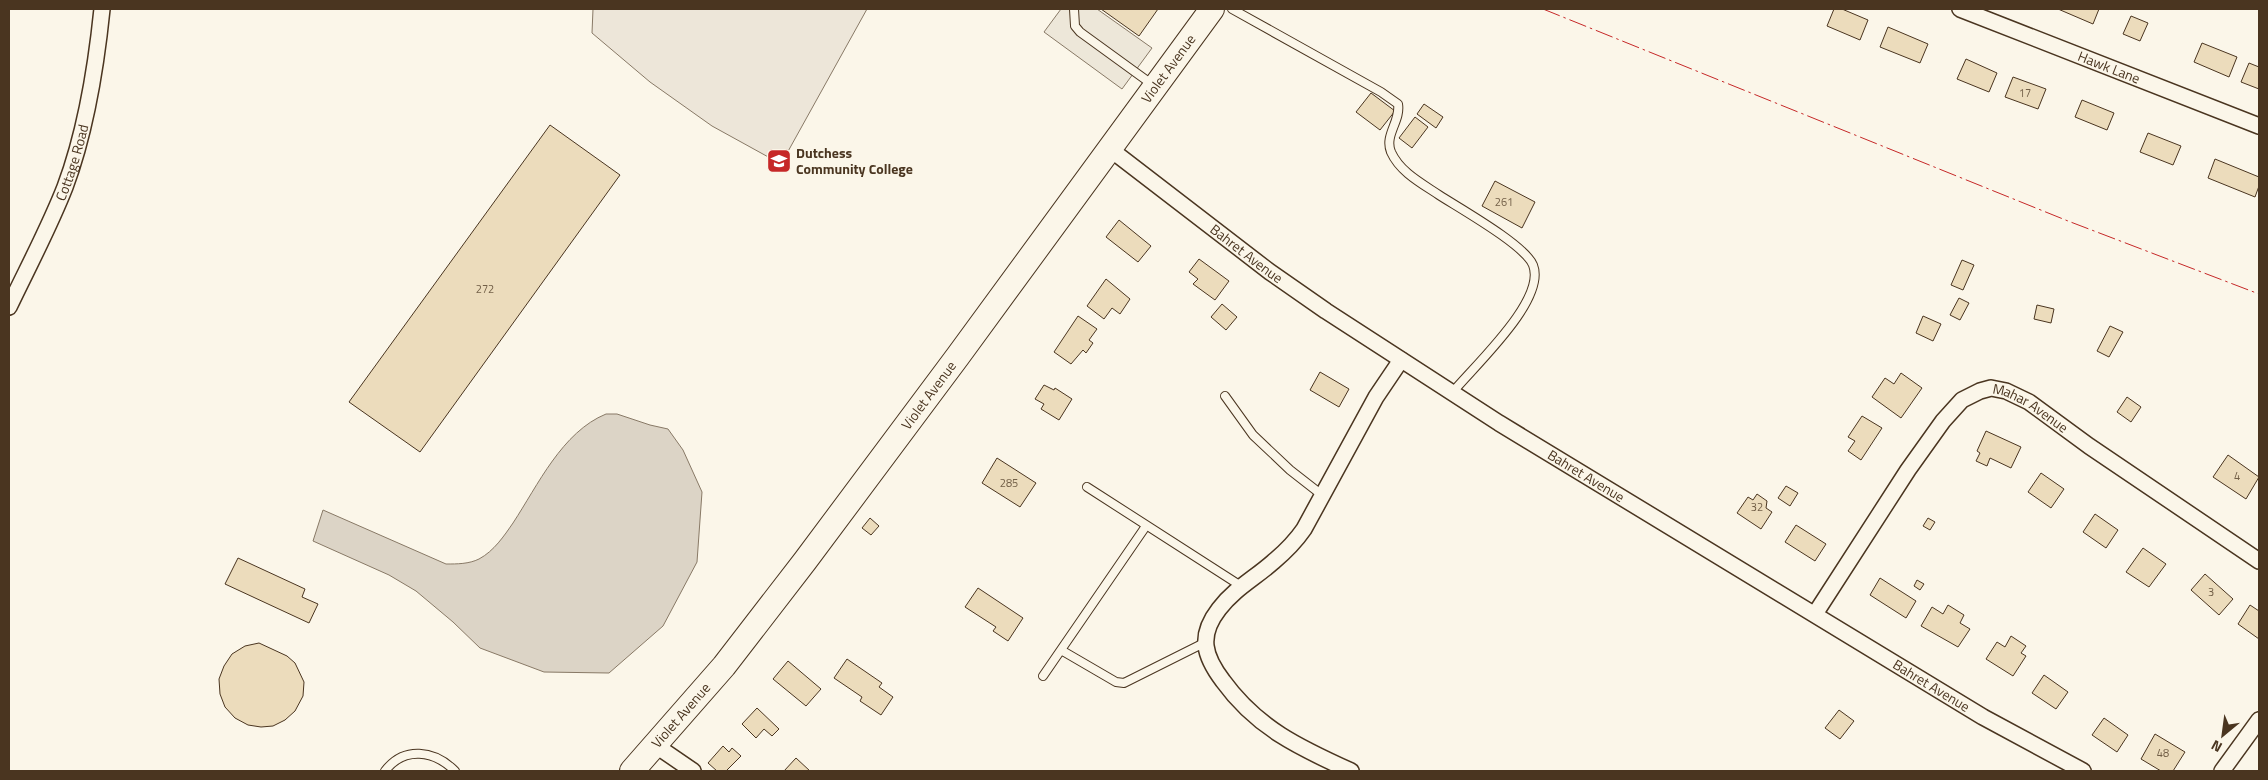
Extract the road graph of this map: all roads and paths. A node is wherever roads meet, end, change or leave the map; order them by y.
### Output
1 (102, 9) edge
2 (1074, 9) edge
3 (1212, 9) edge
4 (1232, 9) edge
5 (1960, 9) edge
6 (1155, 87) junction
7 (2259, 126) edge
8 (1110, 148) junction
9 (9, 307) edge
10 (1401, 360) junction
11 (1452, 393) junction
12 (1225, 396) dead end
13 (1087, 487) dead end
14 (1322, 496) junction
15 (1146, 526) junction
16 (2259, 561) edge
17 (1241, 586) junction
18 (1815, 614) junction
19 (1204, 643) junction
20 (1061, 650) junction
21 (1043, 676) dead end
22 (2259, 720) edge
23 (655, 745) junction
24 (385, 771) edge
25 (456, 771) edge
26 (632, 771) edge
27 (693, 771) edge
28 (1351, 771) edge
29 (2083, 771) edge
30 (2222, 771) edge

1 - 9 street, Cottage Road
2 - 6 lane
3 - 6 main road, Violet Avenue
4 - 11 lane
5 - 7 street, Hawk Lane
6 - 8 main road, Violet Avenue
8 - 10 street, Bahret Avenue
8 - 23 main road, Violet Avenue
10 - 11 street, Bahret Avenue
10 - 14 street
11 - 18 street, Bahret Avenue
12 - 14 lane
13 - 15 lane
14 - 17 street
15 - 17 lane
15 - 20 lane
16 - 18 street, Mahar Avenue
17 - 19 street
18 - 29 street, Bahret Avenue
19 - 20 lane
19 - 28 street
20 - 21 lane
22 - 30 street
23 - 26 main road, Violet Avenue
23 - 27 street
24 - 25 lane

